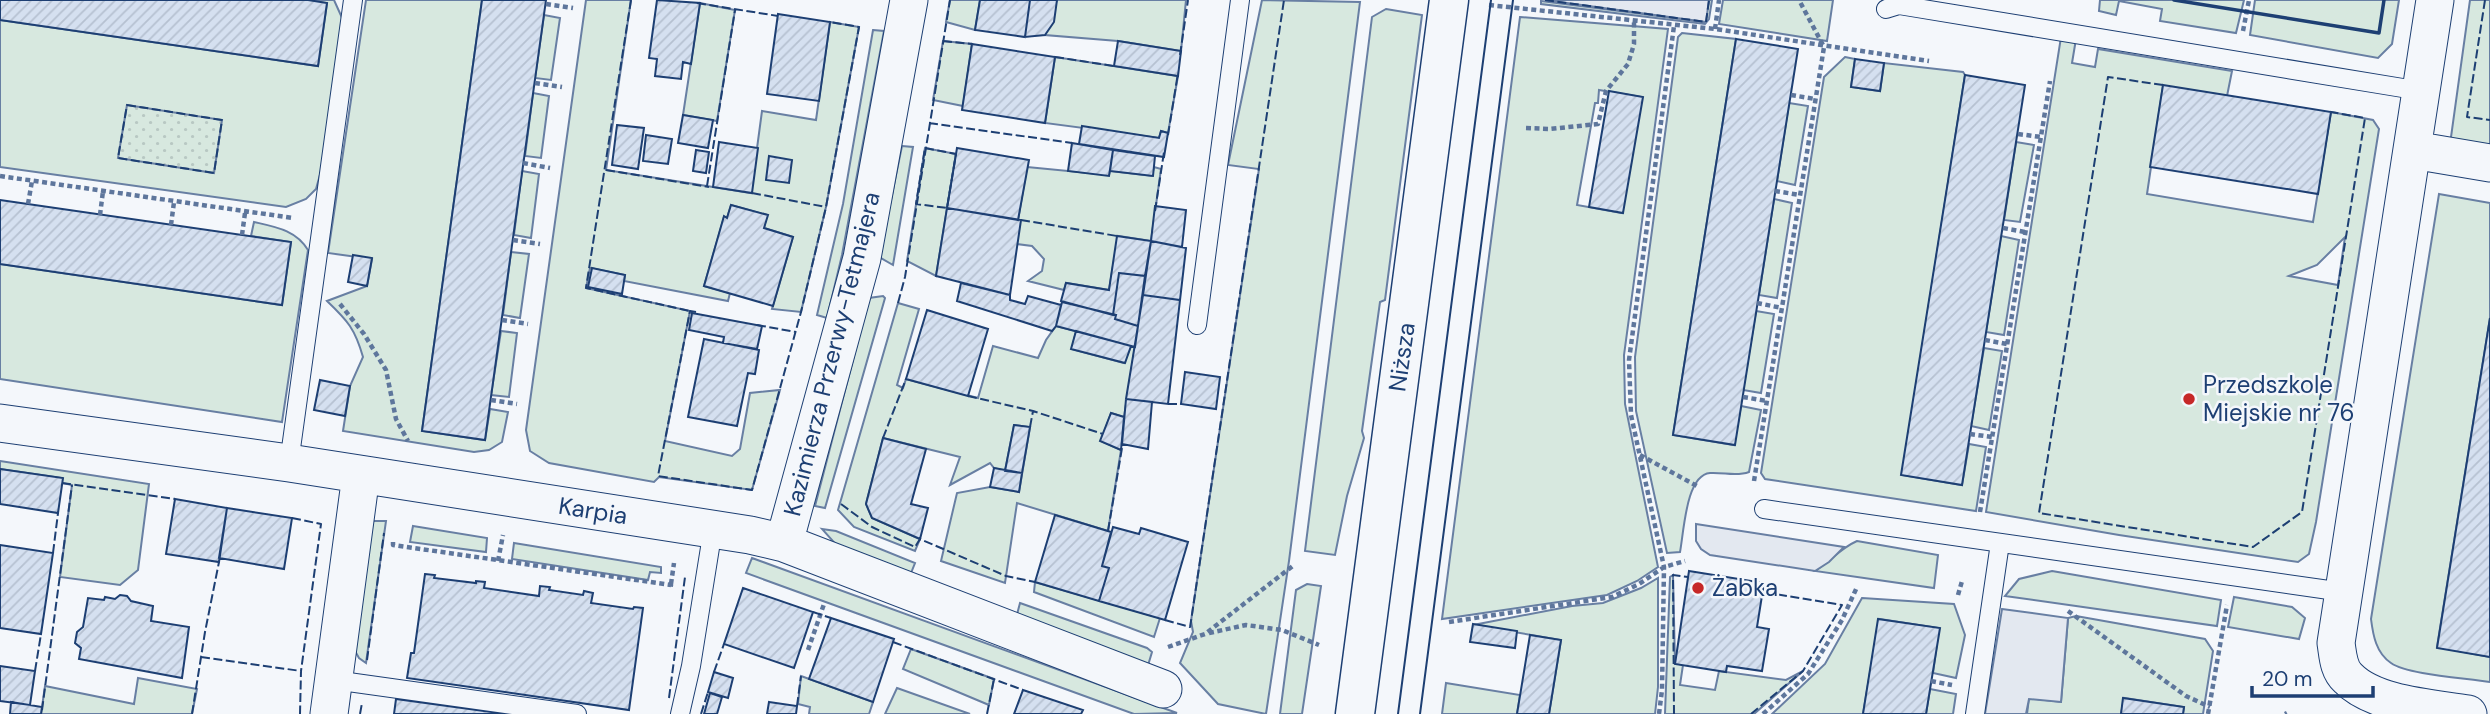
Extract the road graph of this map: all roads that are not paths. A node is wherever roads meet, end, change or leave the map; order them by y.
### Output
1 (353, 0) edge
2 (909, 0) edge
3 (1240, 0) edge
4 (2435, 0) edge
5 (1444, 1) edge
6 (1886, 9) dead end
7 (2421, 91) junction
8 (2413, 150) junction
9 (2490, 163) edge
10 (1197, 324) dead end
11 (0, 423) edge
12 (289, 463) junction
13 (361, 475) junction
14 (1764, 509) dead end
15 (713, 529) junction
16 (784, 543) junction
17 (2000, 543) junction
18 (2343, 592) junction
19 (1163, 689) dead end
20 (332, 697) edge
21 (577, 714) edge
22 (680, 714) edge
23 (1355, 714) edge
24 (1975, 714) edge
25 (2468, 714) edge

1 - 12 lane
2 - 16 street, Kazimierza Przerwy-Tetmajera
3 - 10 lane
4 - 7 street
5 - 23 street, Niższa
6 - 7 lane
7 - 8 street
8 - 9 street
8 - 18 street
11 - 12 street, Karpia
12 - 13 street, Karpia
13 - 15 street, Karpia
13 - 20 street
14 - 17 lane
15 - 16 street, Karpia
15 - 22 lane
16 - 19 street, Karpia
17 - 18 lane
17 - 24 lane
18 - 25 street
20 - 21 lane

